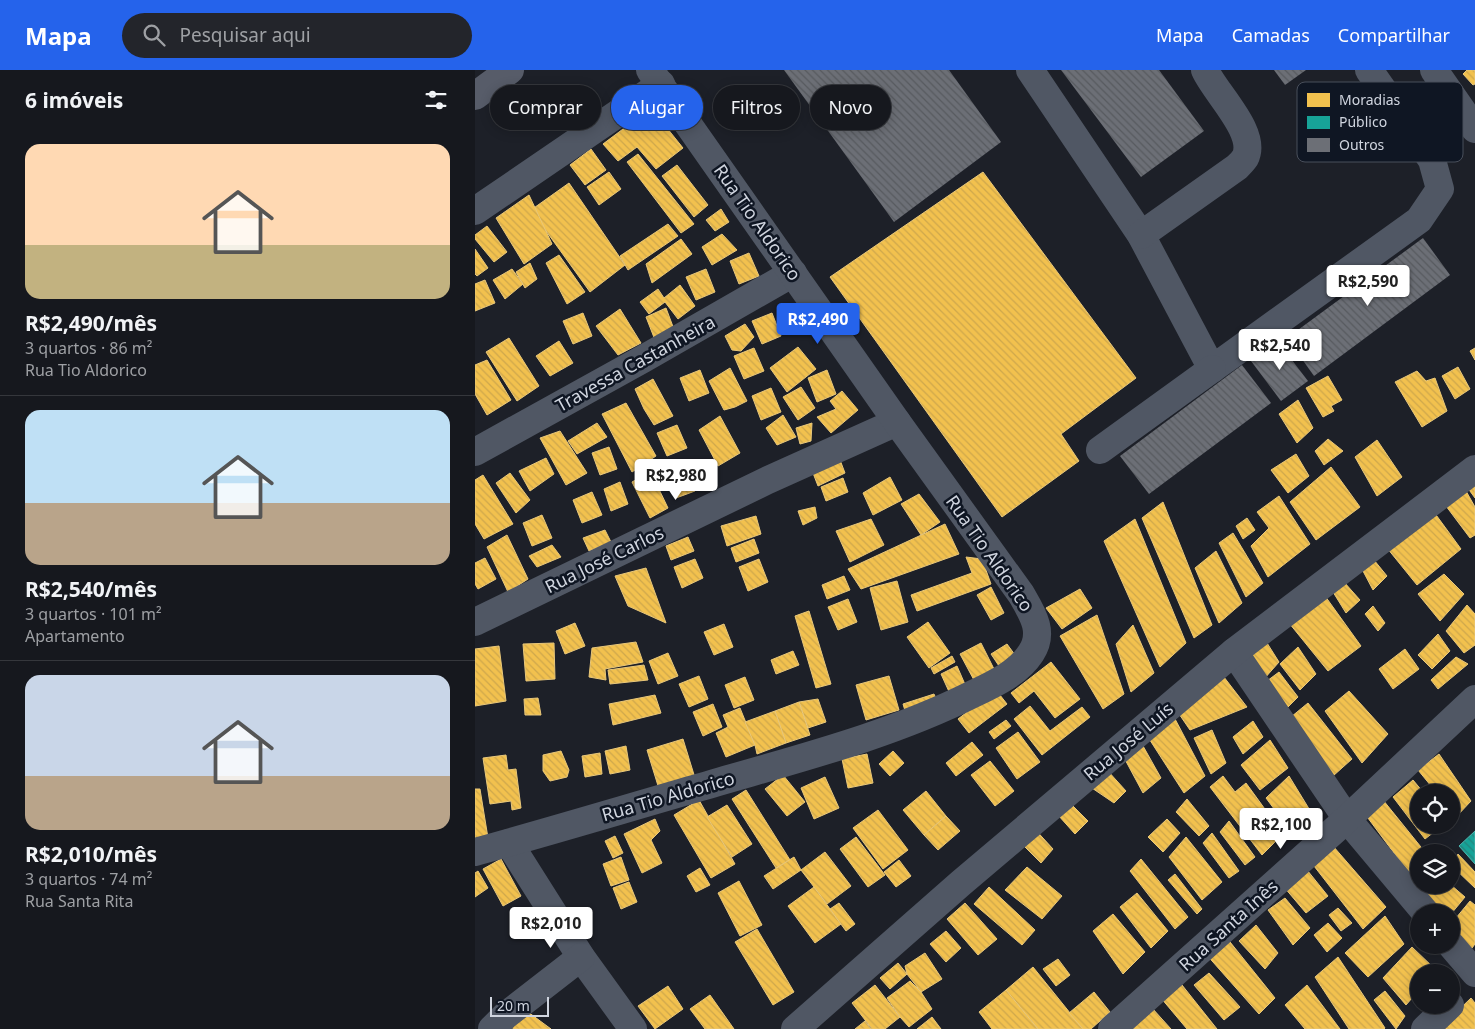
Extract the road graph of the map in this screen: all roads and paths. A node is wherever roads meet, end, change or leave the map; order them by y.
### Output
1 (510, 70) edge
2 (1030, 70) edge
3 (1205, 70) edge
4 (1369, 70) edge
5 (1434, 70) edge
6 (656, 77) edge
7 (1377, 82) edge
8 (1442, 82) edge
9 (475, 96) edge
10 (1463, 112) edge
11 (1475, 129) edge
12 (1433, 162) edge
13 (475, 211) edge
14 (1141, 235) junction
15 (793, 273) junction
16 (1211, 369) junction
17 (897, 422) junction
18 (1100, 450) dead end
19 (475, 452) edge
20 (1475, 469) edge
21 (475, 622) edge
22 (1233, 652) junction
23 (1475, 699) edge
24 (1347, 819) junction
25 (509, 843) junction
26 (475, 852) edge
27 (1418, 904) edge
28 (1458, 954) edge
29 (581, 957) junction
30 (1475, 974) edge
31 (1475, 982) edge
32 (1460, 996) edge
33 (1441, 1014) edge
34 (492, 1029) edge
35 (633, 1029) edge
36 (795, 1029) edge
37 (1112, 1029) edge
38 (1425, 1029) edge

1 - 9 highway
2 - 14 street
3 - 14 street
4 - 7 street
5 - 8 street
6 - 13 street
6 - 15 street, Rua Tio Aldorico
10 - 11 street
12 - 16 street
14 - 16 street
15 - 17 street, Rua Tio Aldorico
15 - 19 street, Travessa Castanheira
16 - 18 street
17 - 21 street, Rua José Carlos
17 - 25 street, Rua Tio Aldorico
20 - 22 street, Rua José Luís
22 - 24 street
22 - 36 street, Rua José Luís
23 - 24 street, Rua Santa Inês
24 - 27 street
24 - 37 street, Rua Santa Inês
25 - 26 street, Rua Tio Aldorico
25 - 29 street
28 - 30 street
29 - 34 street
29 - 35 street
31 - 32 street
33 - 38 street

